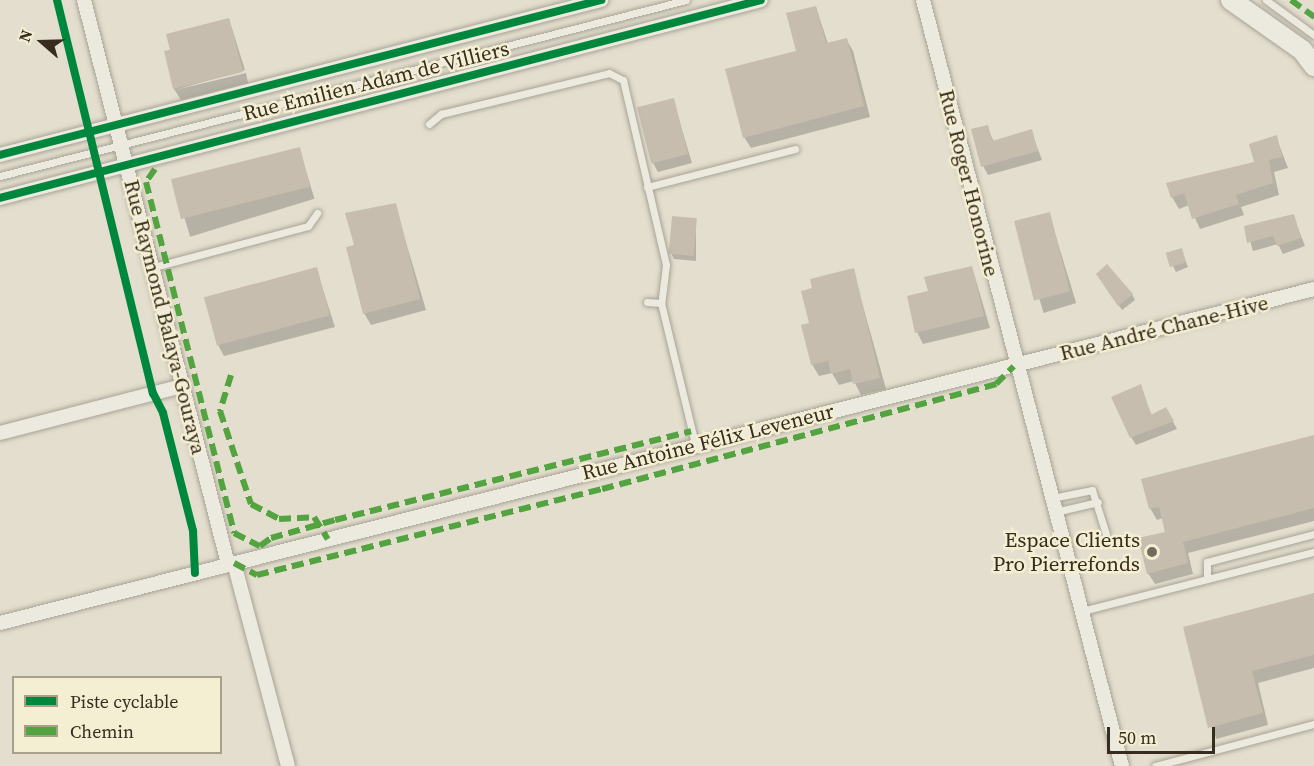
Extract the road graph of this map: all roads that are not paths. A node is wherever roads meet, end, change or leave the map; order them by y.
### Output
1 (84, 0) edge
2 (601, 0) edge
3 (686, 0) edge
4 (761, 0) edge
5 (923, 0) edge
6 (1231, 0) edge
7 (1266, 0) edge
8 (1314, 35) edge
9 (1314, 66) edge
10 (115, 124) junction
11 (429, 124) dead end
12 (122, 145) junction
13 (795, 149) dead end
14 (0, 155) edge
15 (127, 164) junction
16 (0, 176) edge
17 (647, 187) junction
18 (0, 198) edge
19 (317, 213) dead end
20 (154, 267) junction
21 (1314, 289) edge
22 (646, 302) dead end
23 (661, 303) junction
24 (1014, 366) junction
25 (182, 386) junction
26 (0, 433) edge
27 (695, 444) junction
28 (1098, 502) junction
29 (1054, 505) junction
30 (1106, 534) dead end
31 (1314, 534) edge
32 (1314, 552) edge
33 (231, 564) junction
34 (1207, 579) junction
35 (1082, 611) junction
36 (1, 620) edge
37 (1314, 724) edge
38 (288, 766) edge
39 (1122, 766) edge
40 (1155, 766) edge

1 - 10 street, Rue Raymond Balaya-Gouraya
2 - 10 street, Rue Emilien Adam de Villiers
3 - 12 lane
4 - 15 street, Rue Emilien Adam de Villiers
5 - 24 street, Rue Roger Honorine
6 - 9 main road
7 - 8 lane
10 - 12 street, Rue Raymond Balaya-Gouraya
10 - 14 street, Rue Emilien Adam de Villiers
11 - 17 lane
12 - 15 street, Rue Raymond Balaya-Gouraya
12 - 16 lane
13 - 17 lane
15 - 18 street, Rue Emilien Adam de Villiers
15 - 20 street, Rue Raymond Balaya-Gouraya
17 - 23 lane
19 - 20 lane
20 - 25 street, Rue Raymond Balaya-Gouraya
21 - 24 street, Rue André Chane-Hive
22 - 23 lane
23 - 27 lane
24 - 27 street, Rue Antoine Félix Leveneur
24 - 29 street
25 - 26 street
25 - 33 street, Rue Raymond Balaya-Gouraya
27 - 33 street, Rue Antoine Félix Leveneur
28 - 29 lane
28 - 29 lane
28 - 30 lane
29 - 35 street
31 - 34 lane
32 - 34 lane
33 - 36 street, Rue Antoine Félix Leveneur
33 - 38 street, Rue Raymond Balaya-Gouraya
34 - 35 lane
35 - 39 street
37 - 40 lane

